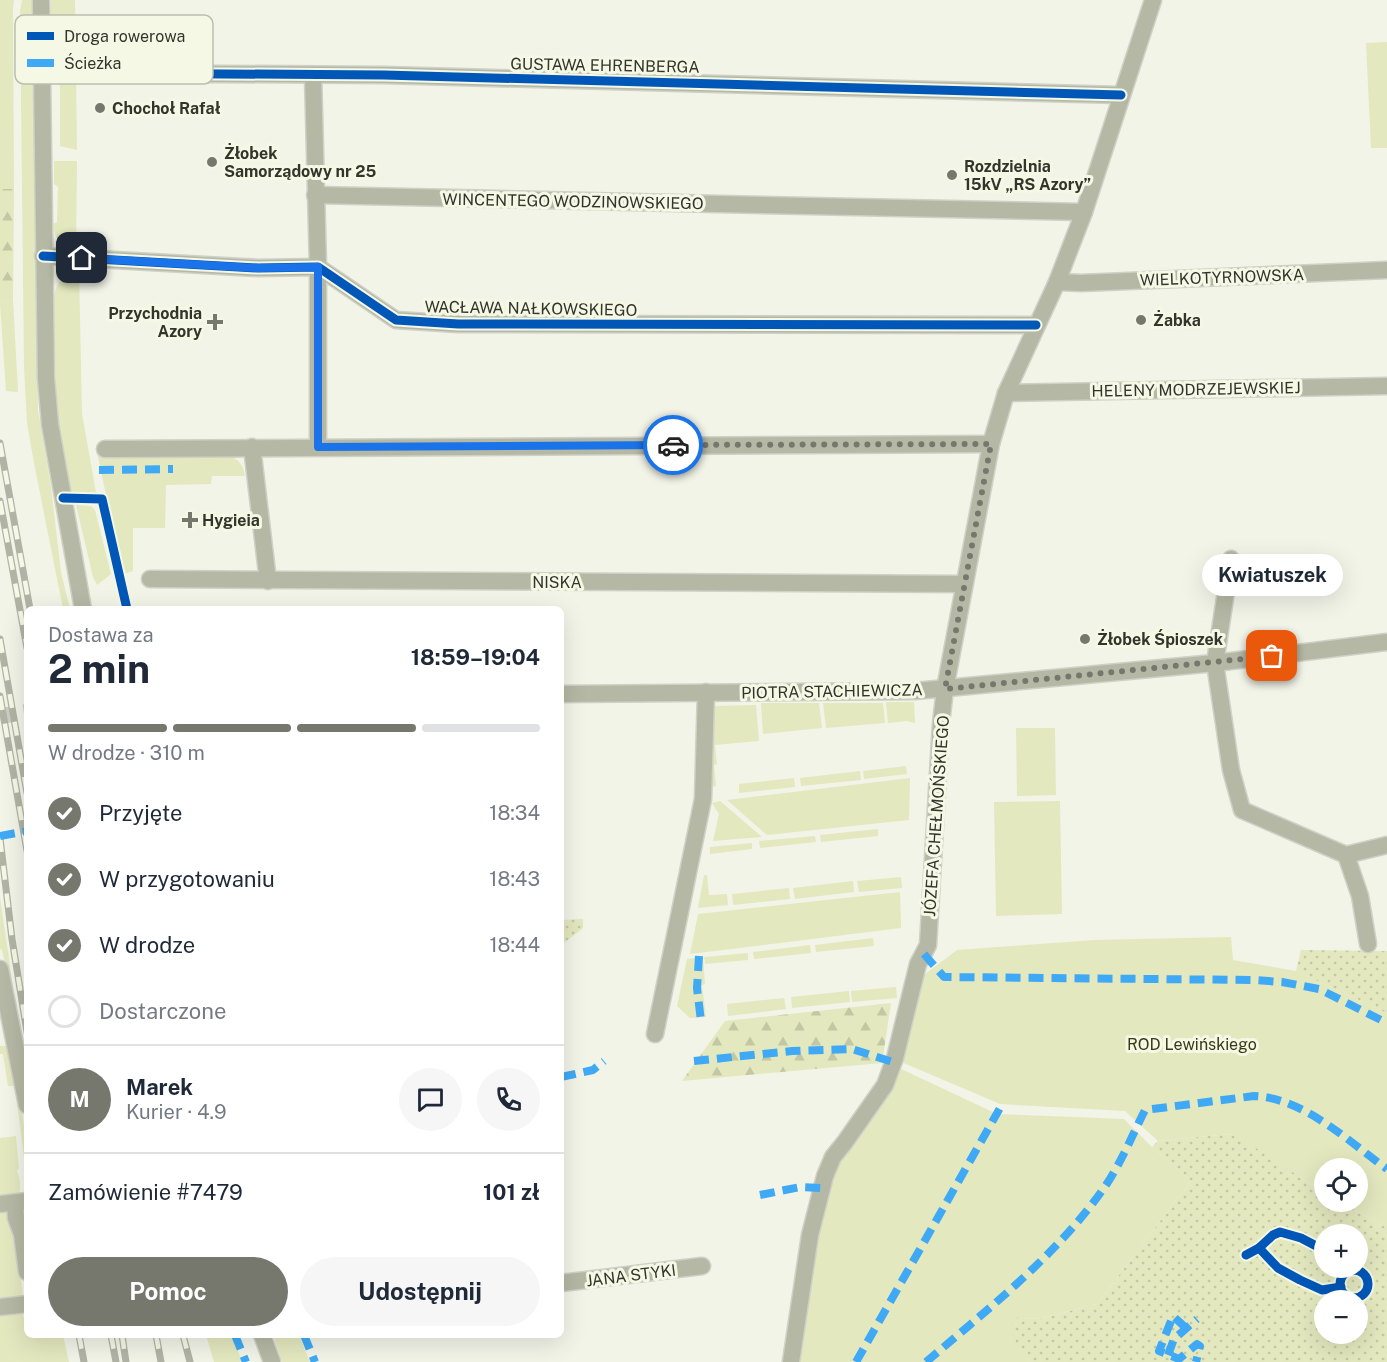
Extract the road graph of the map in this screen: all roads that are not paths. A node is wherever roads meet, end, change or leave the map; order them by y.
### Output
1 (41, 0) edge
2 (1153, 0) edge
3 (41, 15) edge
4 (213, 74) edge
5 (313, 75) junction
6 (42, 84) edge
7 (1121, 95) junction
8 (315, 195) junction
9 (1084, 212) junction
10 (43, 256) junction
11 (318, 267) junction
12 (1387, 270) edge
13 (1057, 282) junction
14 (1036, 326) junction
15 (1387, 386) edge
16 (1006, 393) junction
17 (991, 444) junction
18 (252, 447) junction
19 (318, 447) junction
20 (105, 448) dead end
21 (1231, 559) dead end
22 (150, 579) dead end
23 (268, 581) junction
24 (964, 584) junction
25 (81, 606) edge
26 (1387, 642) edge
27 (1215, 663) junction
28 (945, 689) junction
29 (706, 692) junction
30 (564, 694) edge
31 (1387, 845) edge
32 (1346, 855) junction
33 (1368, 944) dead end
34 (0, 969) edge
35 (655, 1034) dead end
36 (24, 1090) edge
37 (14, 1203) edge
38 (24, 1249) edge
39 (702, 1266) dead end
40 (564, 1283) edge
41 (24, 1304) edge
42 (0, 1307) edge
43 (263, 1338) edge
44 (272, 1362) edge
45 (790, 1362) edge

1 - 3 street
2 - 7 street, JÓZEFA CHEŁMOŃSKIEGO
4 - 5 street, GUSTAWA EHRENBERGA
5 - 7 street, GUSTAWA EHRENBERGA
5 - 8 street
6 - 10 street
7 - 9 street, JÓZEFA CHEŁMOŃSKIEGO
8 - 9 street, WINCENTEGO WODZINOWSKIEGO
8 - 11 street
9 - 13 street, JÓZEFA CHEŁMOŃSKIEGO
10 - 11 street
10 - 25 street
11 - 14 street, WACŁAWA NAŁKOWSKIEGO
11 - 19 street
12 - 13 street, WIELKOTYRNOWSKA
13 - 14 street, JÓZEFA CHEŁMOŃSKIEGO
14 - 16 street, JÓZEFA CHEŁMOŃSKIEGO
15 - 16 street, HELENY MODRZEJEWSKIEJ
16 - 17 street, JÓZEFA CHEŁMOŃSKIEGO
17 - 19 street
17 - 24 street, JÓZEFA CHEŁMOŃSKIEGO
18 - 19 street
18 - 20 street
18 - 23 street
21 - 27 street
22 - 23 street, NISKA
23 - 24 street, NISKA
24 - 28 street, JÓZEFA CHEŁMOŃSKIEGO
26 - 27 street, PIOTRA STACHIEWICZA
27 - 28 street, PIOTRA STACHIEWICZA
27 - 32 street
28 - 29 street, PIOTRA STACHIEWICZA
28 - 45 street, JÓZEFA CHEŁMOŃSKIEGO
29 - 30 street, PIOTRA STACHIEWICZA
29 - 35 street
31 - 32 street
32 - 33 street
34 - 36 street
37 - 38 street
39 - 40 street, JANA STYKI
41 - 42 street
43 - 44 street

